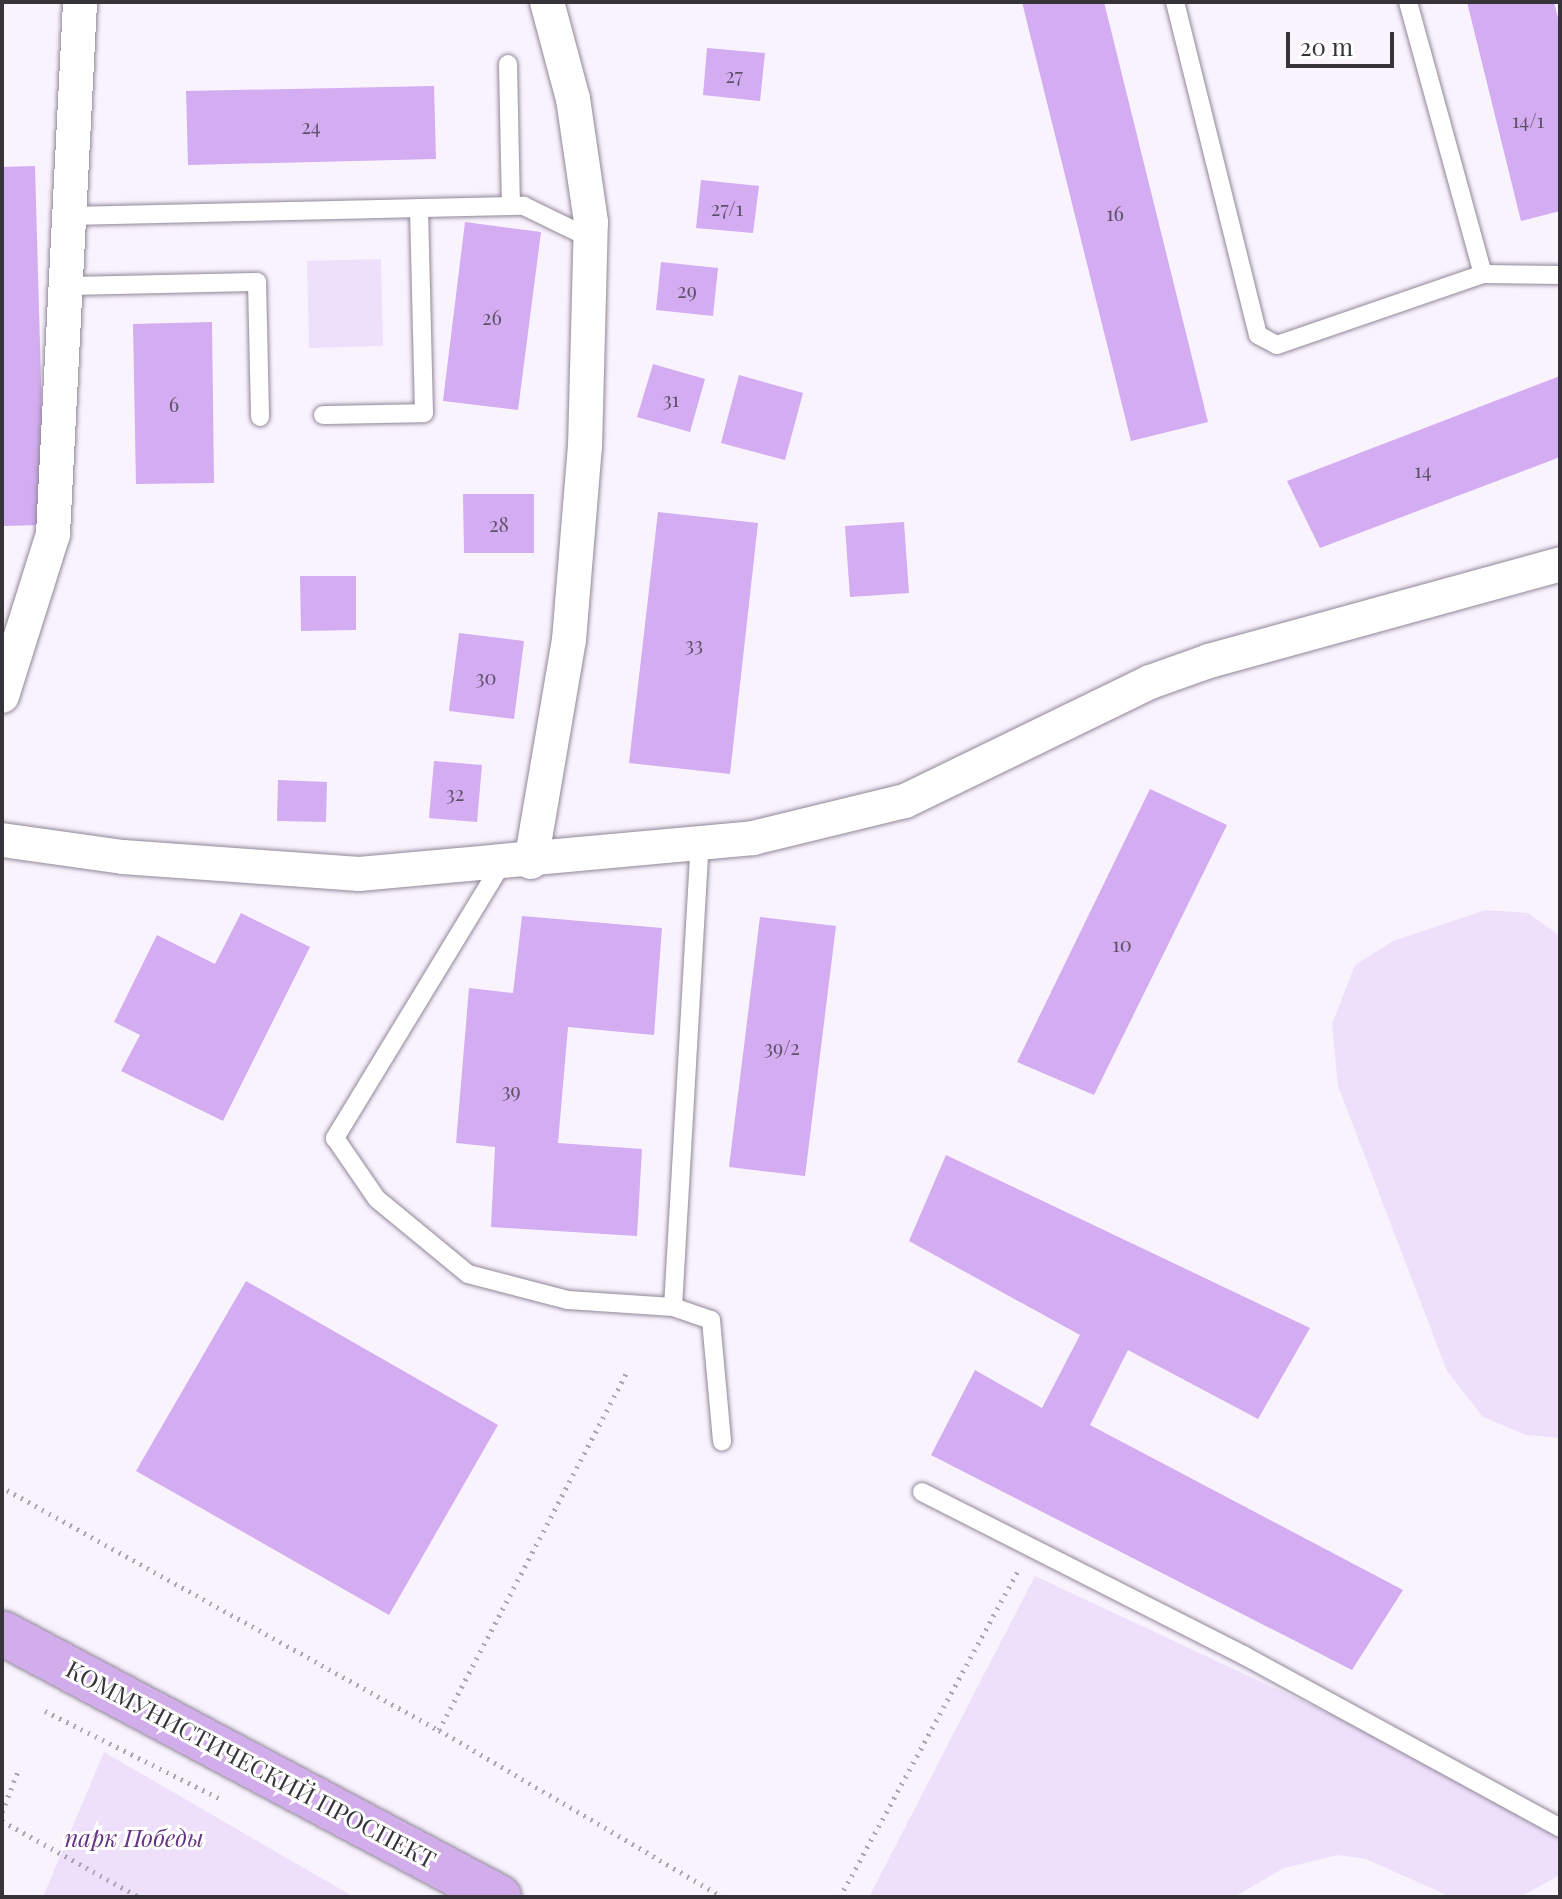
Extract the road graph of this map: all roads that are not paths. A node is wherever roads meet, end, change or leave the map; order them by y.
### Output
1 (80, 2) edge
2 (547, 2) edge
3 (1175, 2) edge
4 (1408, 2) edge
5 (508, 64) dead end
6 (511, 206) junction
7 (419, 208) junction
8 (68, 216) junction
9 (590, 238) junction
10 (1483, 274) junction
11 (1560, 275) edge
12 (67, 286) junction
13 (323, 415) dead end
14 (260, 417) dead end
15 (1560, 564) edge
16 (2, 696) edge
17 (2, 840) edge
18 (700, 844) junction
19 (516, 864) junction
20 (673, 1307) junction
21 (722, 1442) dead end
22 (922, 1492) dead end
23 (2, 1633) edge
24 (1560, 1828) edge
25 (499, 1897) edge

1 - 8 street
2 - 9 street
3 - 10 lane
4 - 10 lane
5 - 6 lane
6 - 7 lane
6 - 9 lane
7 - 8 lane
7 - 13 lane
8 - 12 street
9 - 19 street
10 - 11 lane
12 - 14 lane
12 - 16 street
15 - 18 street
17 - 19 street
18 - 19 street
18 - 20 lane
19 - 20 lane
20 - 21 lane
22 - 24 lane
23 - 25 main road, КОММУНИСТИЧЕСКИЙ ПРОСПЕКТ

